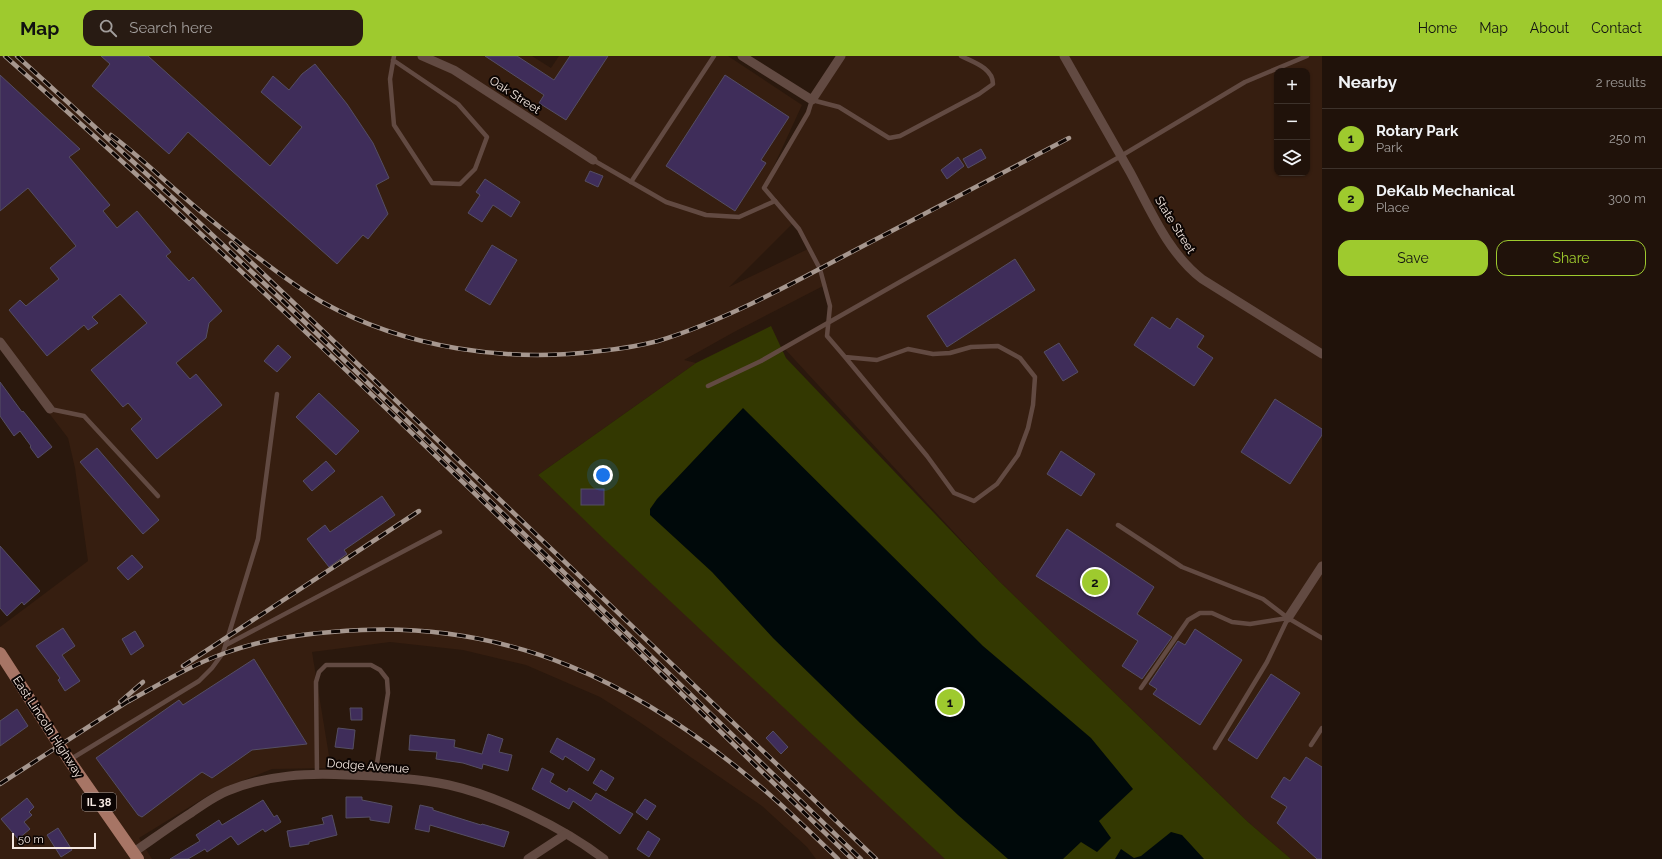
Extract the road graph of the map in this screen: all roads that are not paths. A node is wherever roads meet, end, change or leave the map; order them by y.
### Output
1 (422, 56) edge
2 (714, 56) edge
3 (742, 56) edge
4 (841, 56) edge
5 (962, 56) edge
6 (1064, 56) edge
7 (1307, 56) edge
8 (394, 58) edge
9 (812, 100) junction
10 (1121, 156) junction
11 (593, 160) joint
12 (631, 182) junction
13 (775, 201) junction
14 (829, 322) junction
15 (0, 342) edge
16 (1322, 354) edge
17 (845, 357) junction
18 (708, 386) dead end
19 (277, 394) dead end
20 (50, 409) joint
21 (158, 496) dead end
22 (1118, 524) dead end
23 (440, 532) dead end
24 (1322, 566) edge
25 (1288, 618) junction
26 (1322, 638) edge
27 (226, 645) junction
28 (1, 658) edge
29 (1141, 688) dead end
30 (1322, 728) edge
31 (1311, 745) dead end
32 (1215, 748) dead end
33 (69, 760) junction
34 (318, 775) junction
35 (375, 776) junction
36 (566, 834) junction
37 (137, 857) edge
38 (528, 859) edge
39 (604, 859) edge

1 - 11 street, Oak Street
2 - 12 lane
3 - 9 street
4 - 9 street
5 - 9 lane
6 - 10 street, State Street
7 - 10 lane
8 - 8 lane
9 - 13 lane
10 - 14 lane
10 - 16 street, State Street
11 - 12 lane
12 - 13 lane
13 - 14 lane
14 - 17 lane
14 - 18 lane
15 - 20 street
17 - 17 lane
19 - 27 lane
20 - 21 lane
22 - 25 lane
23 - 27 lane
24 - 25 street
25 - 26 lane
25 - 29 lane
25 - 32 lane
27 - 33 lane
28 - 33 main road, East Lincoln Highway / IL 38
30 - 31 lane
33 - 37 main road, East Lincoln Highway / IL 38
34 - 35 street, Dodge Avenue
34 - 35 lane
34 - 37 street, Dodge Avenue
35 - 36 street, Dodge Avenue
36 - 38 street
36 - 39 street, Dodge Avenue

